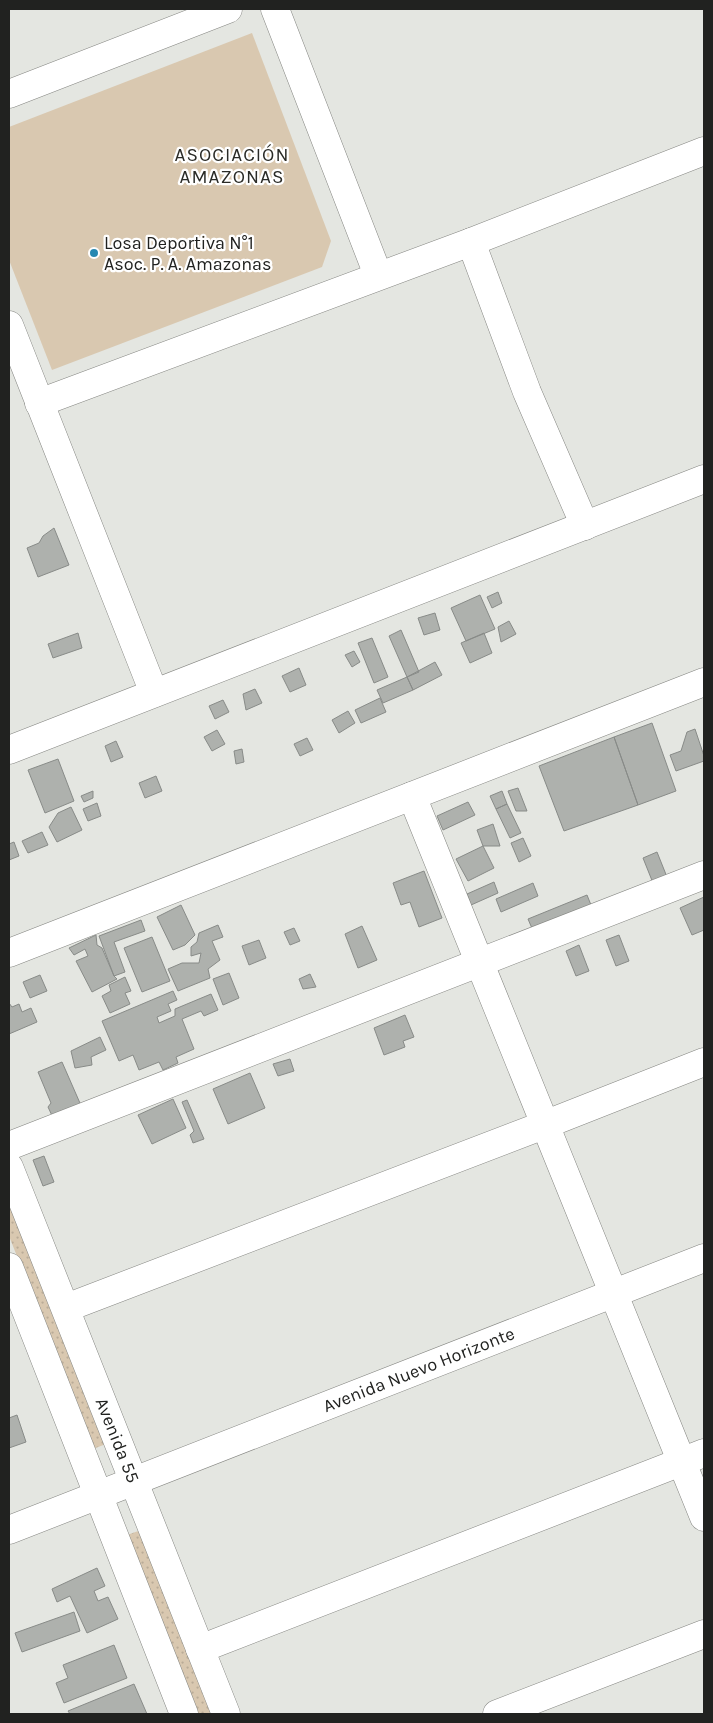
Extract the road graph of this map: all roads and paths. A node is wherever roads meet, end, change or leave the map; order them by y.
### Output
1 (228, 9) edge
2 (275, 9) edge
3 (9, 94) edge
4 (704, 151) edge
5 (471, 242) junction
6 (378, 275) junction
7 (9, 325) edge
8 (39, 403) junction
9 (704, 479) edge
10 (585, 526) junction
11 (704, 682) edge
12 (154, 693) junction
13 (9, 750) edge
14 (412, 796) junction
15 (704, 876) edge
16 (9, 953) edge
17 (479, 962) junction
18 (704, 1062) edge
19 (544, 1125) junction
20 (9, 1146) edge
21 (9, 1167) edge
22 (704, 1258) edge
23 (9, 1267) edge
24 (613, 1294) junction
25 (66, 1308) junction
26 (693, 1457) edge
27 (134, 1480) junction
28 (98, 1496) junction
29 (704, 1517) edge
30 (9, 1530) edge
31 (704, 1634) edge
32 (200, 1649) junction
33 (184, 1714) edge
34 (226, 1714) edge
35 (497, 1714) edge

1 - 3 street
2 - 6 street
4 - 5 street
5 - 6 street
5 - 10 street
6 - 8 street
7 - 8 street
8 - 12 street
9 - 10 street
10 - 12 street
11 - 14 street
12 - 13 street
14 - 16 street
14 - 17 street
15 - 17 street
17 - 19 street
17 - 20 street
18 - 19 street
19 - 24 street
19 - 25 street
21 - 25 street, Avenida 55
22 - 24 street, Avenida Nuevo Horizonte
23 - 28 street
24 - 26 street
24 - 27 street, Avenida Nuevo Horizonte
25 - 27 street, Avenida 55
26 - 29 street
26 - 32 street
27 - 28 street, Avenida Nuevo Horizonte
27 - 32 street, Avenida 55
28 - 30 street, Avenida Nuevo Horizonte
28 - 33 street
31 - 35 street
32 - 34 street, Avenida 55

